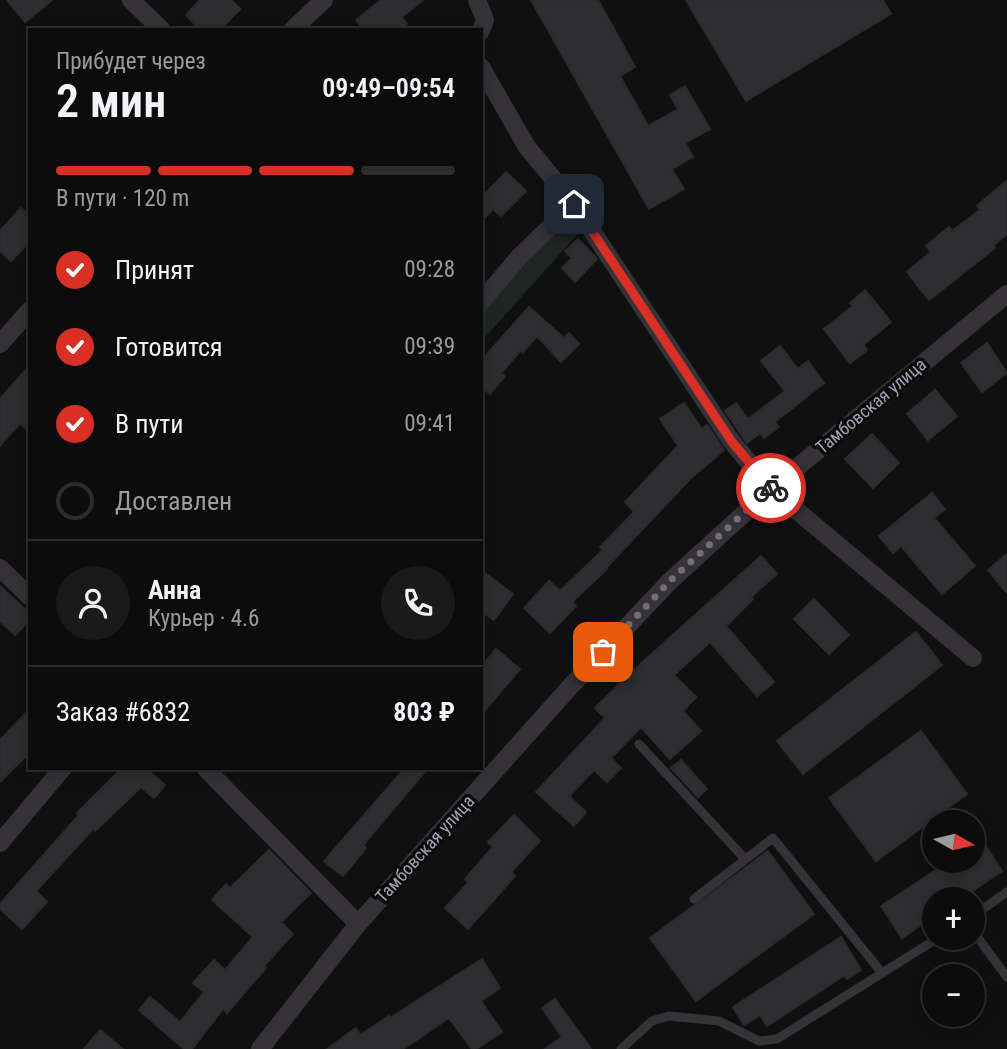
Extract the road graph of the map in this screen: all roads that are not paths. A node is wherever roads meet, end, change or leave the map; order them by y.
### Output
1 (131, 0) edge
2 (324, 0) edge
3 (477, 0) edge
4 (160, 28) edge
5 (294, 28) edge
6 (482, 28) edge
7 (483, 71) edge
8 (574, 204) junction
9 (1007, 294) edge
10 (483, 300) edge
11 (28, 312) edge
12 (0, 344) edge
13 (771, 489) junction
14 (0, 568) edge
15 (28, 595) edge
16 (973, 658) dead end
17 (639, 744) dead end
18 (61, 770) edge
19 (207, 770) edge
20 (0, 843) edge
21 (745, 859) junction
22 (1007, 892) edge
23 (694, 899) dead end
24 (985, 908) edge
25 (358, 924) junction
26 (985, 947) edge
27 (922, 948) edge
28 (882, 973) junction
29 (1007, 977) edge
30 (260, 1049) edge
31 (621, 1049) edge

1 - 4 street
2 - 5 street
3 - 6 street
7 - 8 street
8 - 10 street
8 - 13 street
9 - 13 street, Тамбовская улица
11 - 12 street
13 - 16 street
13 - 25 street, Тамбовская улица
14 - 15 street
17 - 21 lane
18 - 20 street
19 - 25 street
21 - 23 lane
21 - 28 lane
22 - 24 lane
25 - 30 street, Тамбовская улица
26 - 29 lane
27 - 28 lane
28 - 31 lane

